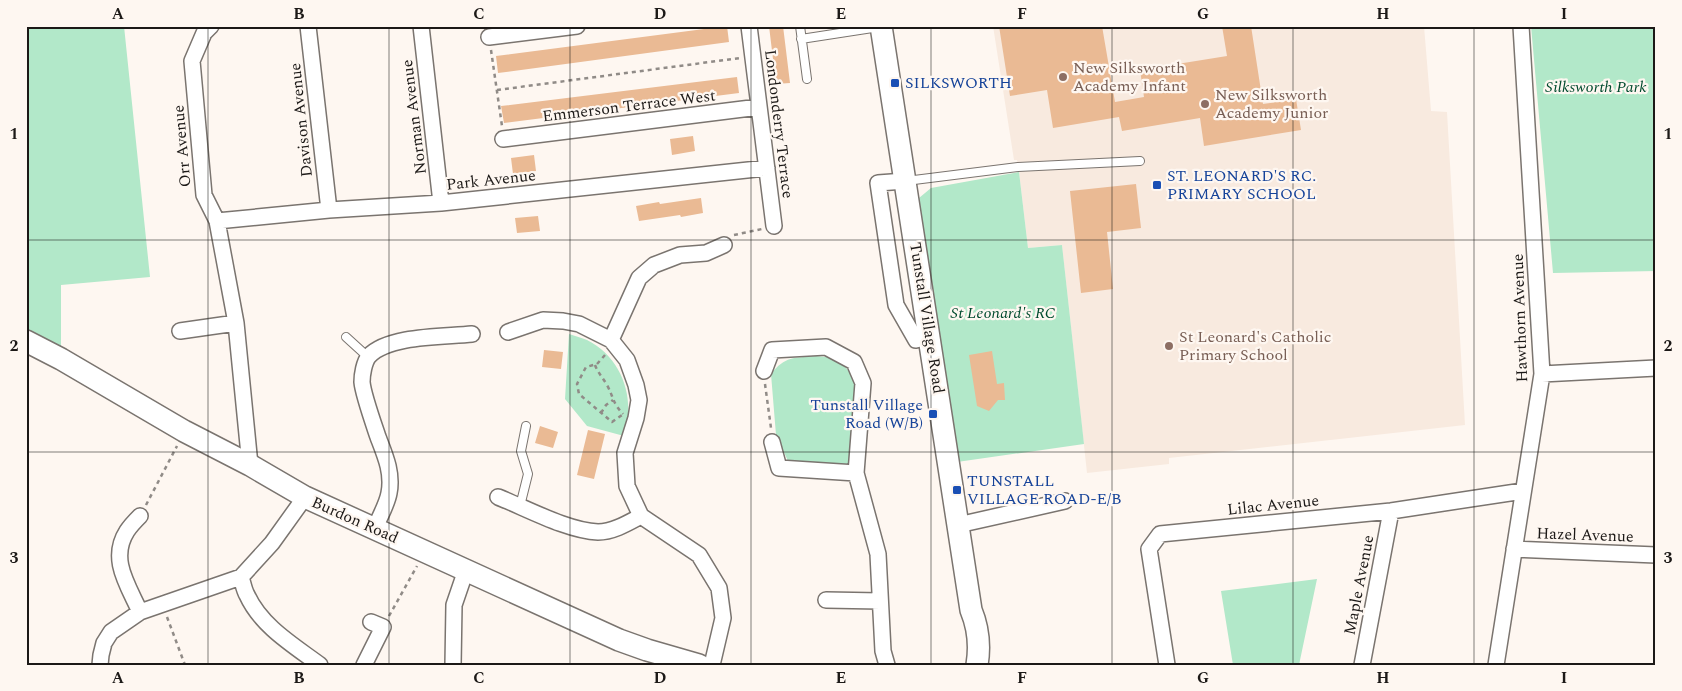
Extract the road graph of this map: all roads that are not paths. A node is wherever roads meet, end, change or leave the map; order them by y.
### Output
1 (211, 26) edge
2 (308, 26) edge
3 (421, 26) edge
4 (577, 26) edge
5 (749, 26) edge
6 (800, 26) edge
7 (881, 26) edge
8 (1521, 26) edge
9 (489, 37) road end
10 (802, 39) junction
11 (807, 80) dead end
12 (759, 107) junction
13 (503, 139) road end
14 (1140, 161) dead end
15 (767, 168) junction
16 (905, 181) junction
17 (441, 203) junction
18 (328, 210) junction
19 (217, 221) junction
20 (774, 226) road end
21 (724, 245) road end
22 (236, 323) junction
23 (180, 331) dead end
24 (508, 332) dead end
25 (472, 334) dead end
26 (346, 337) dead end
27 (930, 338) junction
28 (26, 341) edge
29 (613, 342) junction
30 (368, 357) junction
31 (1656, 368) edge
32 (764, 371) road end
33 (1542, 374) junction
34 (526, 426) dead end
35 (772, 442) road end
36 (250, 465) junction
37 (856, 473) junction
38 (1523, 491) junction
39 (305, 497) junction
40 (498, 497) dead end
41 (1065, 501) dead end
42 (520, 506) junction
43 (1391, 511) junction
44 (140, 516) road end
45 (641, 516) junction
46 (958, 525) junction
47 (375, 528) junction
48 (1514, 549) junction
49 (1656, 555) edge
50 (466, 570) junction
51 (241, 577) junction
52 (826, 600) dead end
53 (880, 601) junction
54 (971, 610) junction
55 (140, 612) junction
56 (377, 625) road end
57 (646, 657) edge
58 (883, 660) edge
59 (100, 665) edge
60 (320, 665) edge
61 (364, 665) edge
62 (453, 665) edge
63 (698, 665) edge
64 (712, 665) edge
65 (963, 665) edge
66 (977, 665) edge
67 (1167, 665) edge
68 (1362, 665) edge
69 (1496, 665) edge

1 - 19 street, Orr Avenue
2 - 18 street, Davison Avenue
3 - 17 street, Norman Avenue
4 - 9 street
5 - 12 street, Londonderry Terrace
6 - 10 lane
7 - 10 lane
7 - 16 main road, Tunstall Village Road
8 - 33 street, Hawthorn Avenue
10 - 11 lane
12 - 13 street, Emmerson Terrace West
12 - 15 street, Londonderry Terrace
14 - 16 lane
15 - 17 street, Park Avenue
15 - 20 street, Londonderry Terrace
16 - 27 main road, Tunstall Village Road
16 - 27 street
17 - 18 street, Park Avenue
18 - 19 street, Park Avenue
19 - 22 street, Orr Avenue
21 - 29 street
22 - 23 street
22 - 36 street, Orr Avenue
24 - 29 street
25 - 30 street
26 - 30 lane
27 - 46 main road, Tunstall Village Road
28 - 36 main road, Burdon Road
29 - 45 street
30 - 47 street
31 - 33 street
32 - 37 street
33 - 38 street, Hawthorn Avenue
34 - 42 lane
35 - 37 street
36 - 39 main road, Burdon Road
37 - 53 street
38 - 43 street, Lilac Avenue
38 - 48 street, Hawthorn Avenue
39 - 47 main road, Burdon Road
39 - 51 street
40 - 42 street
41 - 46 street
42 - 45 street
43 - 67 street, Lilac Avenue
43 - 68 street, Maple Avenue
44 - 55 street
45 - 64 street
46 - 54 main road, Tunstall Village Road
47 - 50 main road, Burdon Road
48 - 49 street, Hazel Avenue
48 - 69 street, Hawthorn Avenue
50 - 57 main road, Burdon Road
50 - 62 street
51 - 55 street
51 - 60 street
52 - 53 street
53 - 58 street
54 - 65 main road, Tunstall Village Road
54 - 66 main road, Tunstall Village Road
55 - 59 street
56 - 61 street
57 - 63 main road, Burdon Road

